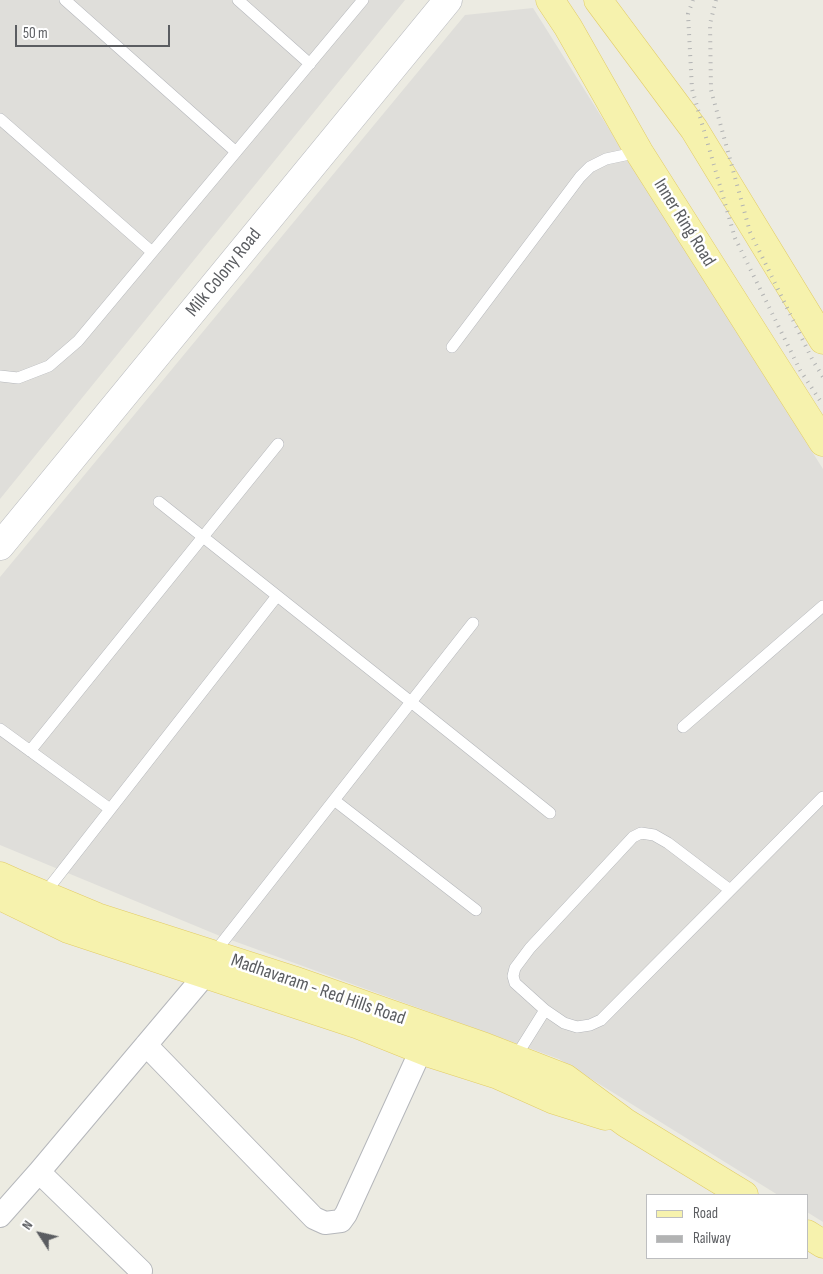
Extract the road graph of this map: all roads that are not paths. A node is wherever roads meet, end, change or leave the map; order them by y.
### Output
1 (64, 0) edge
2 (238, 0) edge
3 (363, 0) edge
4 (448, 0) edge
5 (550, 0) edge
6 (598, 0) edge
7 (310, 64) junction
8 (0, 119) edge
9 (236, 152) junction
10 (639, 152) junction
11 (152, 252) junction
12 (823, 340) edge
13 (452, 347) dead end
14 (0, 376) edge
15 (823, 442) edge
16 (278, 444) dead end
17 (159, 502) dead end
18 (204, 537) junction
19 (0, 546) edge
20 (277, 596) junction
21 (823, 606) edge
22 (473, 623) dead end
23 (411, 702) junction
24 (683, 727) dead end
25 (0, 729) edge
26 (30, 751) junction
27 (823, 797) edge
28 (334, 800) junction
29 (110, 809) junction
30 (550, 813) dead end
31 (0, 876) edge
32 (730, 890) junction
33 (43, 895) junction
34 (0, 896) edge
35 (476, 910) dead end
36 (209, 965) junction
37 (545, 1010) junction
38 (146, 1045) junction
39 (421, 1050) junction
40 (514, 1058) junction
41 (626, 1123) junction
42 (39, 1172) junction
43 (742, 1194) edge
44 (0, 1216) edge
45 (808, 1235) edge
46 (823, 1244) edge
47 (142, 1273) edge

1 - 9 lane
2 - 7 lane
3 - 7 lane
4 - 19 main road, Milk Colony Road
5 - 10 main road, Inner Ring Road
6 - 12 main road
7 - 9 lane
8 - 11 lane
9 - 11 lane
10 - 13 lane
10 - 15 main road, Inner Ring Road
11 - 14 lane
16 - 18 lane
17 - 18 lane
18 - 20 lane
18 - 26 lane
20 - 23 lane
20 - 29 lane
21 - 24 lane
22 - 23 lane
23 - 28 lane
23 - 30 lane
25 - 26 lane
26 - 29 lane
27 - 32 lane
28 - 35 lane
28 - 36 lane
29 - 33 lane
31 - 33 main road, Madhavaram - Red Hills Road
32 - 37 lane
32 - 37 lane
33 - 36 main road, Madhavaram - Red Hills Road
34 - 36 main road, Madhavaram - Red Hills Road
36 - 38 street
36 - 39 main road, Madhavaram - Red Hills Road
36 - 40 main road, Madhavaram - Red Hills Road
37 - 40 lane
38 - 39 street
38 - 42 street
39 - 41 main road, Madhavaram - Red Hills Road
40 - 41 main road, Madhavaram - Red Hills Road
41 - 43 main road, Madhavaram - Red Hills Road
42 - 44 street
42 - 47 street
45 - 46 main road

